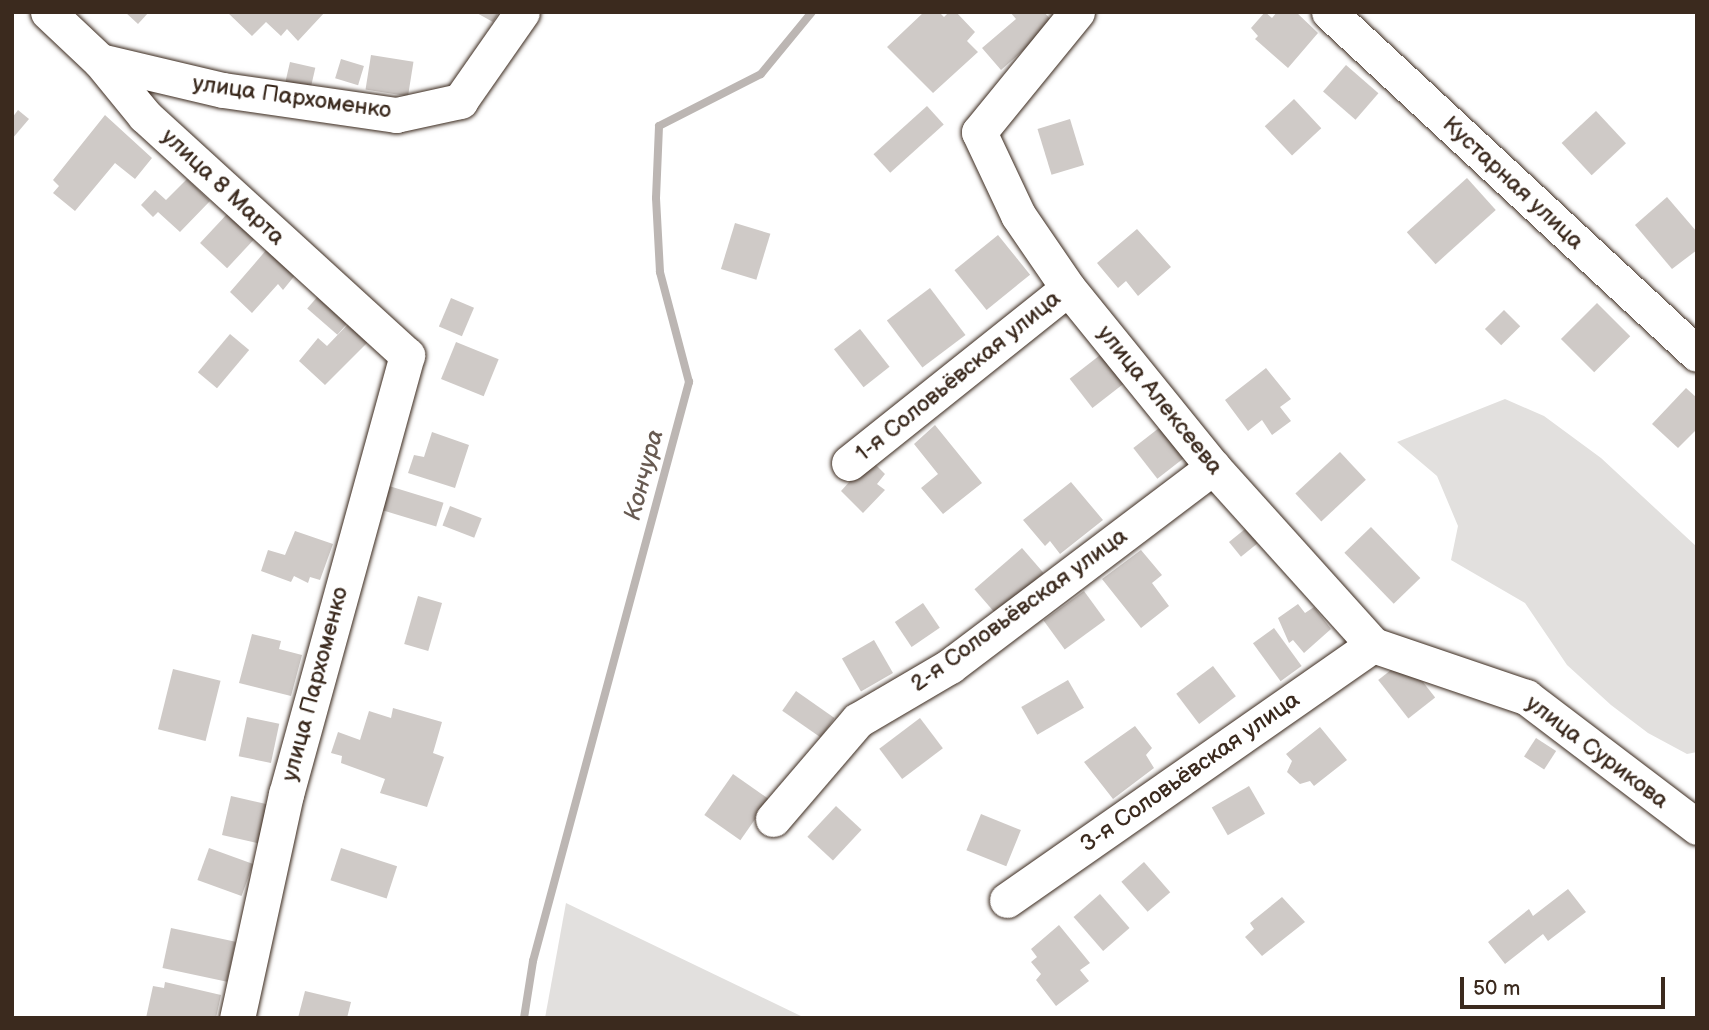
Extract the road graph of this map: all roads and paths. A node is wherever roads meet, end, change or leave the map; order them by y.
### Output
1 (48, 12) edge
2 (522, 12) edge
3 (1077, 12) edge
4 (1329, 12) edge
5 (100, 61) junction
6 (1068, 288) junction
7 (1697, 354) edge
8 (407, 355) joint
9 (849, 463) dead end
10 (1213, 467) junction
11 (1373, 645) junction
12 (773, 819) dead end
13 (1697, 827) edge
14 (1007, 900) dead end
15 (237, 1018) edge

1 - 5 street, улица 8 Марта
2 - 5 street, улица Пархоменко
3 - 6 street, улица Алексеева
4 - 7 street, Кустарная улица
5 - 8 street, улица 8 Марта
6 - 9 street, 1-я Соловьёвская улица
6 - 10 street, улица Алексеева
8 - 15 street, улица Пархоменко
10 - 11 street, улица Алексеева
10 - 12 street, 2-я Соловьёвская улица
11 - 13 street, улица Сурикова
11 - 14 street, 3-я Соловьёвская улица

